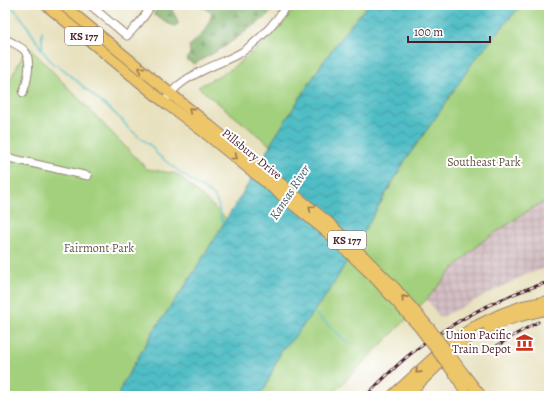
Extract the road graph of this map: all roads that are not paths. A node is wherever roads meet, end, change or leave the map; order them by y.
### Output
1 (46, 5) edge
2 (63, 5) edge
3 (90, 5) edge
4 (151, 5) edge
5 (287, 5) edge
6 (5, 39) edge
7 (171, 93) junction
8 (23, 94) dead end
9 (164, 102) junction
10 (208, 130) junction
11 (5, 158) edge
12 (88, 176) dead end
13 (549, 301) edge
14 (549, 310) edge
15 (460, 375) junction
16 (392, 396) edge
17 (406, 396) edge
18 (467, 396) edge
19 (481, 396) edge

1 - 9 highway, Pillsbury Drive / KS 177
7 -> 2 highway, Pillsbury Drive / KS 177
3 - 4 street
5 - 7 street
6 - 8 street
7 - 9 street
10 -> 7 highway, Pillsbury Drive / KS 177
9 - 10 highway, Pillsbury Drive / KS 177
10 - 15 highway, Pillsbury Drive / KS 177, bridge
11 - 12 street
13 -> 16 highway
14 - 17 highway
15 - 18 highway, KS 177
15 - 19 highway, KS 177

